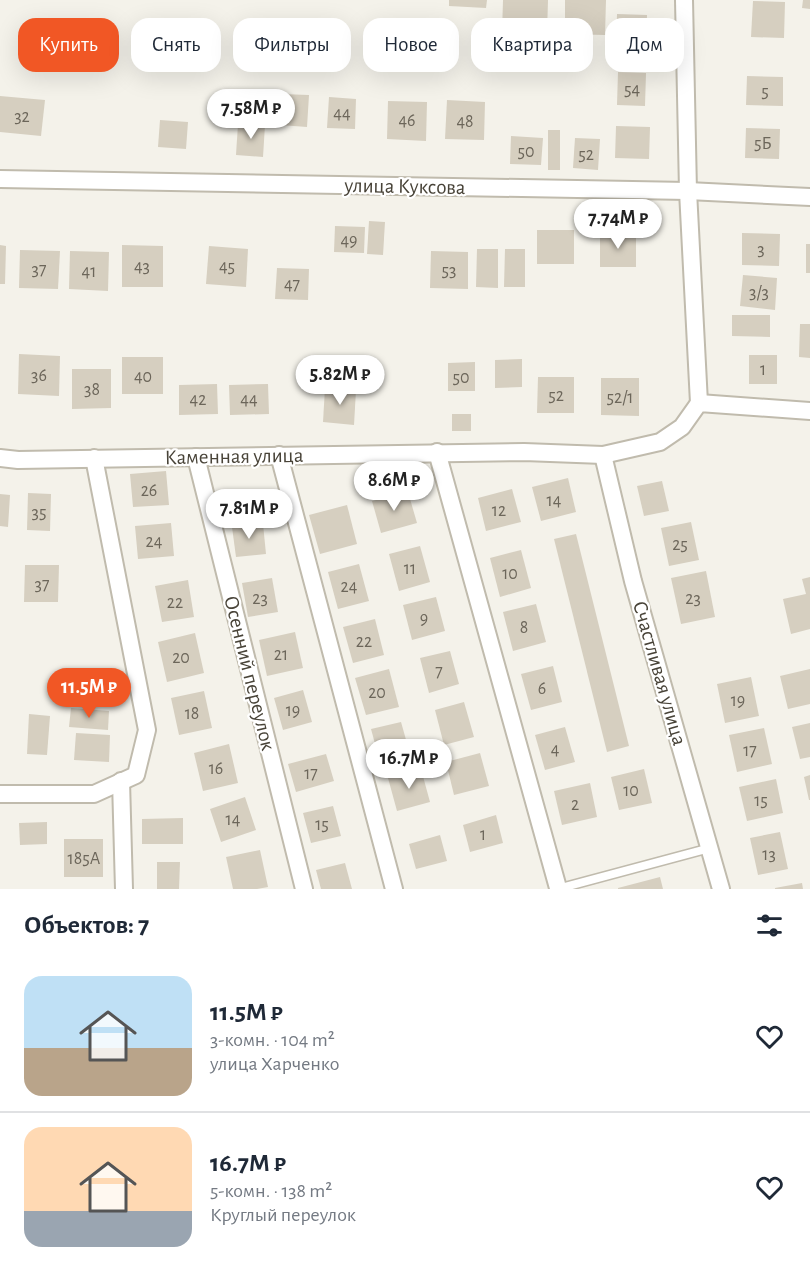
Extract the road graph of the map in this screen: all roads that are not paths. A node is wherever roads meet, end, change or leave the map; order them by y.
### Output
1 (684, 0) edge
2 (0, 180) edge
3 (688, 191) junction
4 (810, 197) edge
5 (699, 403) junction
6 (810, 411) edge
7 (437, 452) junction
8 (279, 455) junction
9 (603, 455) junction
10 (196, 457) junction
11 (0, 458) edge
12 (94, 459) junction
13 (121, 781) junction
14 (0, 794) edge
15 (710, 848) junction
16 (124, 889) edge
17 (304, 889) edge
18 (394, 889) edge
19 (557, 889) edge
20 (721, 889) edge

1 - 3 street
2 - 3 street, улица Куксова
3 - 4 street, улица Куксова
3 - 5 street
5 - 6 street
5 - 9 street, Каменная улица
7 - 8 street, Каменная улица
7 - 9 street, Каменная улица
7 - 19 street
8 - 10 street, Каменная улица
8 - 18 street
9 - 15 street, Счастливая улица
10 - 12 street, Каменная улица
10 - 17 street, Осенний переулок
11 - 12 street, Каменная улица
12 - 13 street
13 - 14 street
13 - 16 street
15 - 19 lane
15 - 20 street, Счастливая улица

